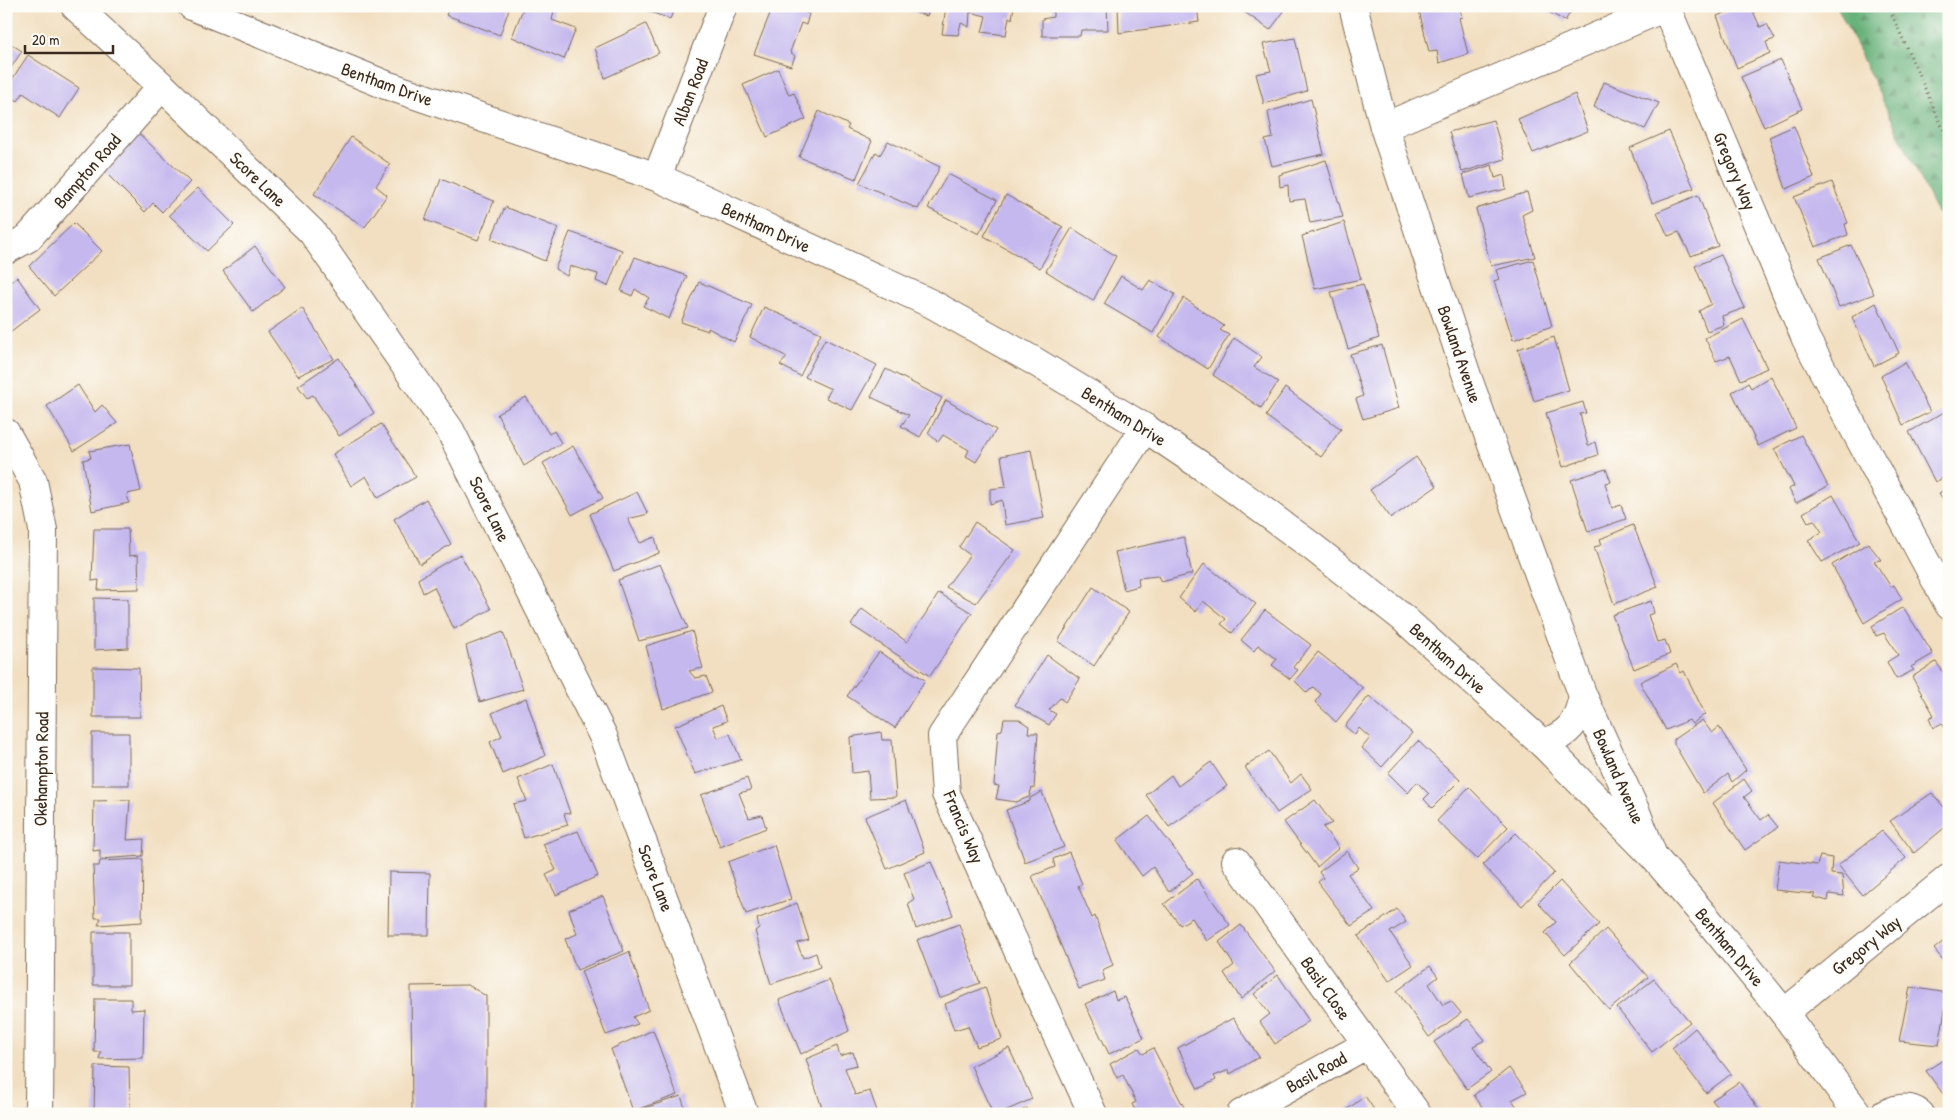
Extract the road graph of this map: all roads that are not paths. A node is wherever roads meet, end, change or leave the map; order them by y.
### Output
1 (75, 6) edge
2 (192, 6) edge
3 (723, 6) edge
4 (1353, 6) edge
5 (1666, 7) edge
6 (162, 86) junction
7 (1384, 127) junction
8 (657, 177) junction
9 (6, 250) edge
10 (1145, 428) junction
11 (6, 433) edge
12 (1949, 605) edge
13 (1583, 696) junction
14 (1544, 744) junction
15 (1653, 856) junction
16 (1236, 861) dead end
17 (1949, 878) edge
18 (1784, 1013) junction
19 (1366, 1045) junction
20 (39, 1114) edge
21 (744, 1114) edge
22 (1093, 1114) edge
23 (1241, 1114) edge
24 (1416, 1114) edge
25 (1858, 1114) edge
26 (1885, 1114) edge
27 (1920, 1114) edge

1 - 6 street, Score Lane
2 - 8 street, Bentham Drive
3 - 8 street, Alban Road
4 - 7 street, Bowland Avenue
5 - 7 street, Gregory Way
5 - 12 street, Gregory Way
6 - 9 street, Bampton Road
6 - 21 street, Score Lane
7 - 13 street, Bowland Avenue
8 - 10 street, Bentham Drive
10 - 14 street, Bentham Drive
10 - 22 street, Francis Way
11 - 20 street, Okehampton Road
13 - 14 street, Bowland Avenue
13 - 15 street, Bowland Avenue
14 - 15 street, Bentham Drive
15 - 18 street, Bentham Drive
16 - 19 street, Basil Close
17 - 18 street, Gregory Way
18 - 25 street, Bentham Drive
19 - 23 street, Basil Road
19 - 24 street, Basil Close
26 - 27 street

